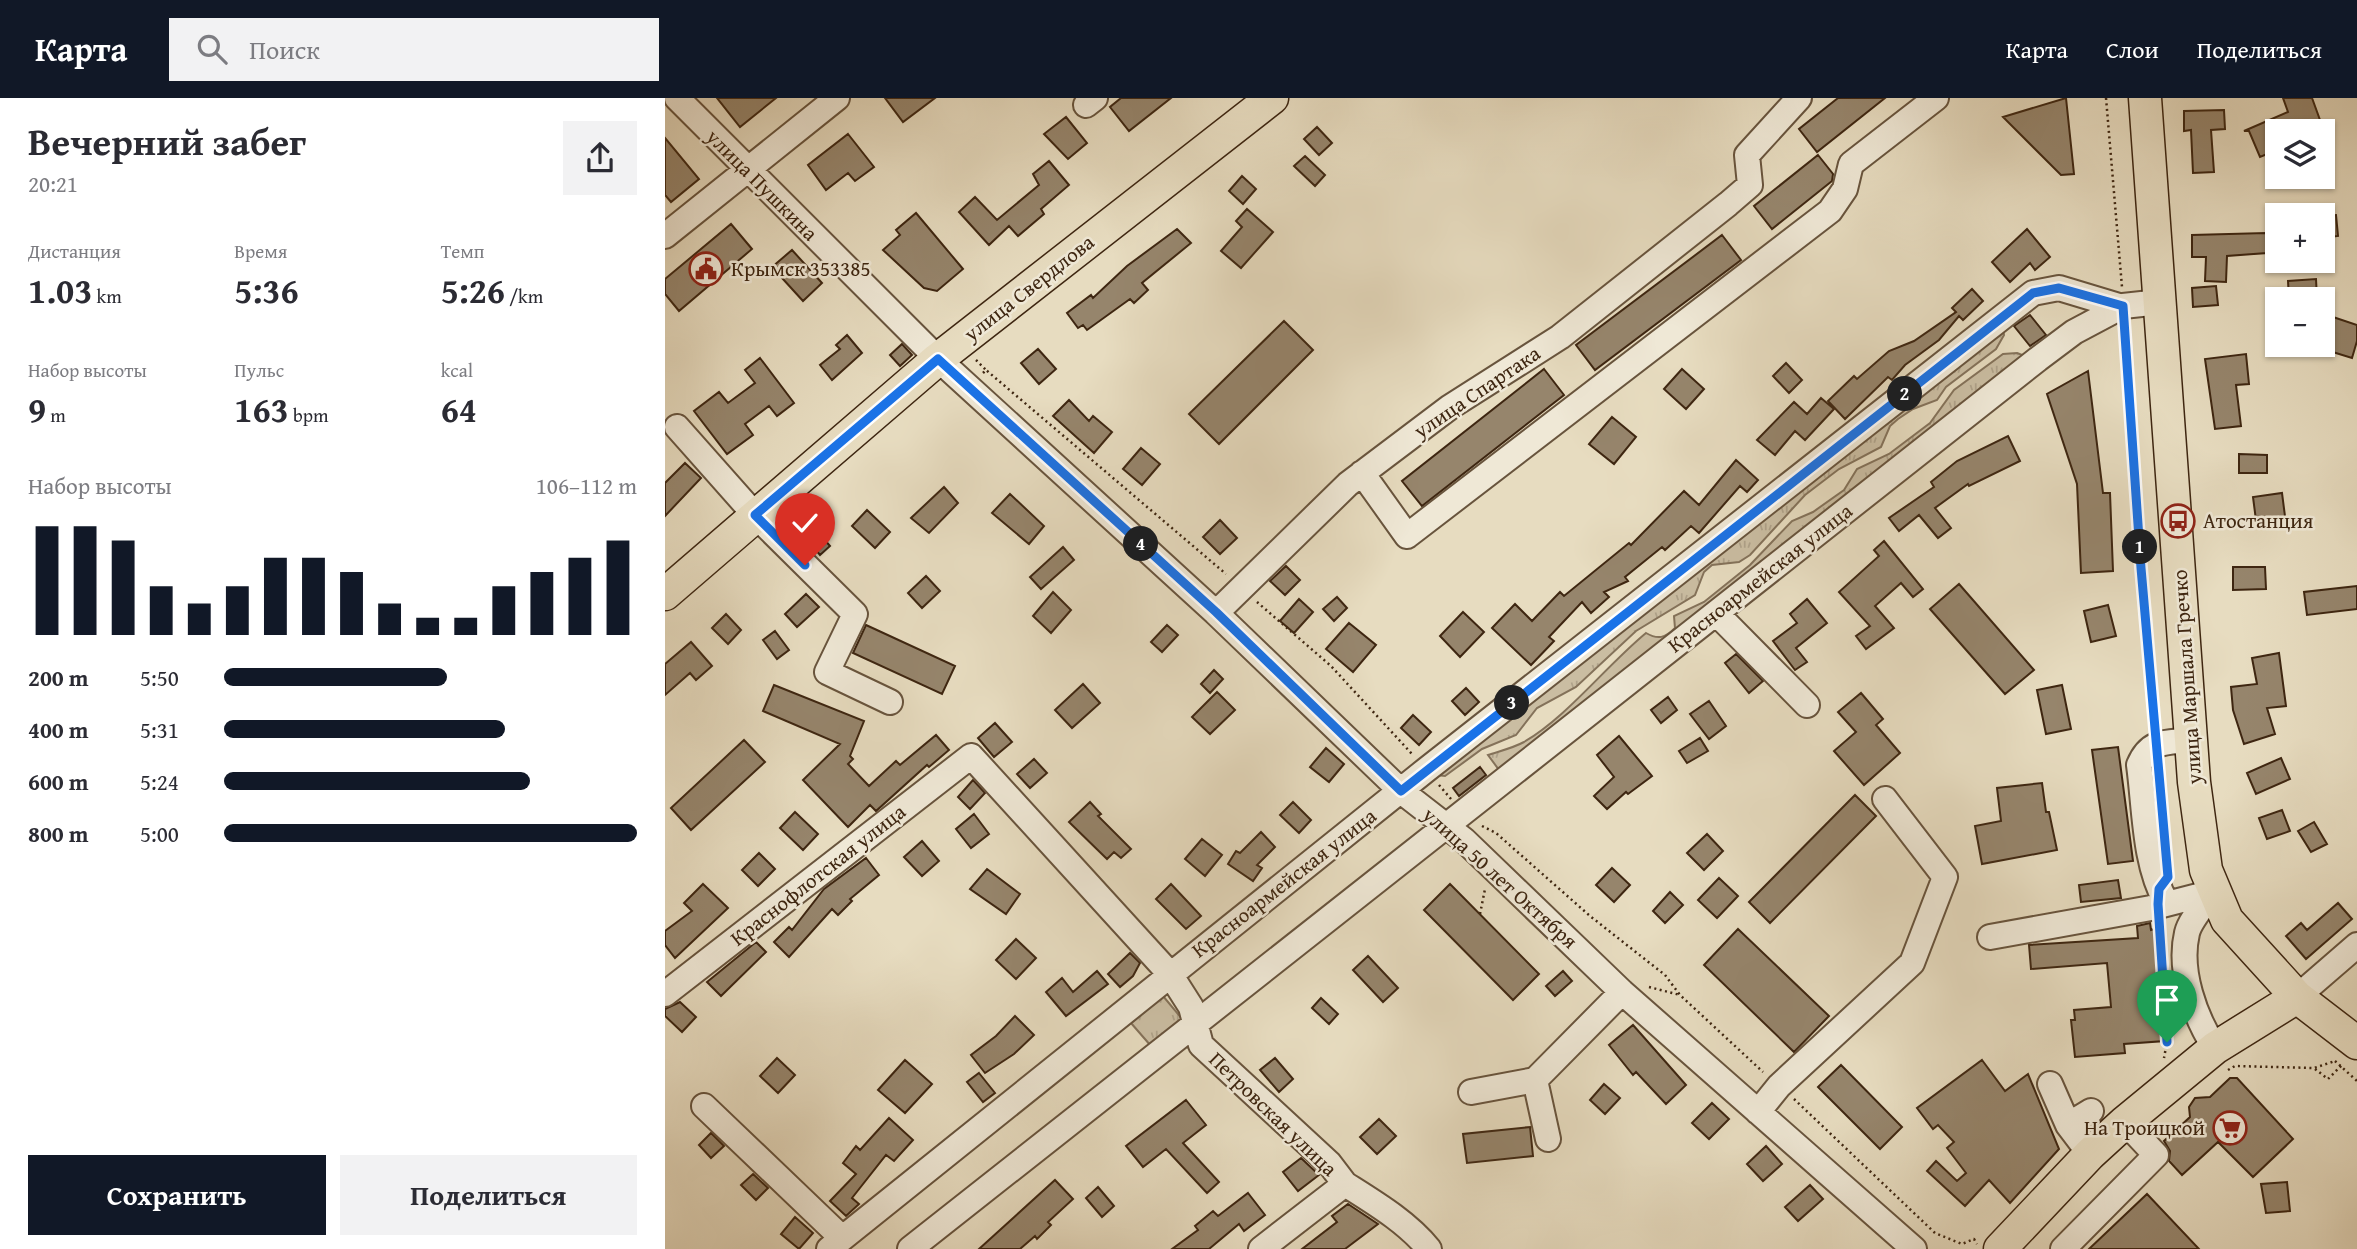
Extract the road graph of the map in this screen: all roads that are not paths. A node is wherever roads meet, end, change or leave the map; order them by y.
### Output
1 (677, 98) edge
2 (837, 98) edge
3 (1272, 98) edge
4 (1799, 98) edge
5 (1936, 98) edge
6 (2145, 98) edge
7 (745, 170) junction
8 (668, 227) edge
9 (2160, 302) junction
10 (2123, 306) junction
11 (938, 359) junction
12 (677, 427) dead end
13 (1362, 473) junction
14 (755, 515) junction
15 (665, 594) edge
16 (1216, 612) junction
17 (1716, 613) junction
18 (890, 702) dead end
19 (1807, 705) dead end
20 (2191, 740) junction
21 (971, 755) joint
22 (1401, 791) junction
23 (1885, 799) dead end
24 (1446, 826) junction
25 (2213, 892) junction
26 (2162, 903) junction
27 (1990, 937) dead end
28 (2357, 945) edge
29 (1170, 974) junction
30 (1622, 992) junction
31 (665, 994) edge
32 (2297, 997) junction
33 (1194, 1023) junction
34 (2346, 1046) edge
35 (2220, 1060) junction
36 (1535, 1080) junction
37 (2050, 1084) dead end
38 (1471, 1092) dead end
39 (704, 1106) dead end
40 (2091, 1111) dead end
41 (1758, 1112) junction
42 (2125, 1122) junction
43 (2069, 1125) junction
44 (1548, 1139) dead end
45 (2090, 1154) junction
46 (1345, 1184) junction
47 (836, 1243) edge
48 (910, 1249) edge
49 (1261, 1249) edge
50 (1429, 1249) edge
51 (1914, 1249) edge
52 (2000, 1249) edge
53 (2063, 1249) edge

1 - 7 street, улица Пушкина
2 - 7 street
3 - 11 main road, улица Свердлова
4 - 13 street, улица Спартака
5 - 13 street
6 - 9 main road, улица Маршала Гречко
7 - 8 street
7 - 11 street, улица Пушкина
9 - 10 street, Красноармейская улица
9 - 20 main road, улица Маршала Гречко
10 - 17 street, Красноармейская улица
10 - 22 street, Красноармейская улица
11 - 14 main road, улица Свердлова
11 - 16 street, улица 50 лет Октября
12 - 14 street
13 - 16 street, улица Спартака
14 - 15 main road, улица Свердлова
14 - 18 street
16 - 22 street, улица 50 лет Октября
17 - 19 street
17 - 24 street, Красноармейская улица
20 - 25 main road, улица Маршала Гречко
20 - 26 street
21 - 29 street, Петровская улица
21 - 31 street, Краснофлотская улица
22 - 24 street, улица 50 лет Октября
22 - 29 street, Красноармейская улица
23 - 41 street
24 - 30 street, улица 50 лет Октября
24 - 33 street, Красноармейская улица
25 - 26 street
25 - 32 main road, улица Маршала Гречко
25 - 35 street
26 - 27 street
28 - 32 street
29 - 33 street, Петровская улица
29 - 47 street, Красноармейская улица
30 - 36 street
30 - 41 street, улица 50 лет Октября
32 - 34 main road, улица Маршала Гречко
32 - 35 main road
33 - 46 street, Петровская улица
33 - 48 street, Красноармейская улица
35 - 42 main road
36 - 38 street
36 - 44 street
37 - 43 street
39 - 47 street
40 - 43 street
41 - 51 street, улица 50 лет Октября
42 - 45 main road
42 - 53 street
43 - 45 street
45 - 52 main road
46 - 49 street, Петровская улица
46 - 50 street

